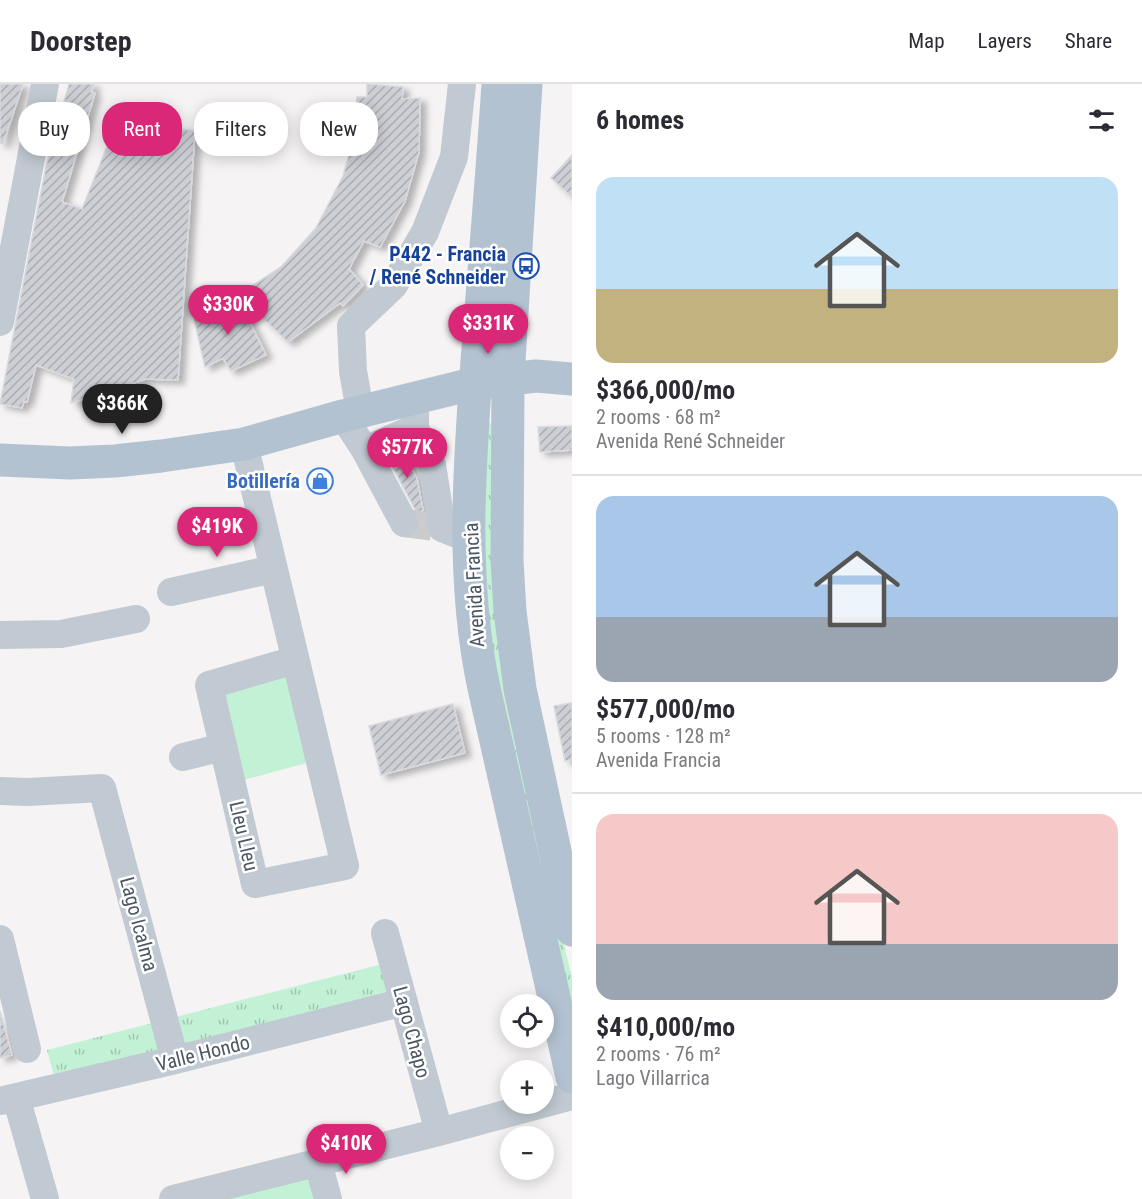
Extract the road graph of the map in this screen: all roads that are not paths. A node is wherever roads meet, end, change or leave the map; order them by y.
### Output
1 (45, 84) edge
2 (462, 84) edge
3 (498, 84) edge
4 (526, 84) edge
5 (509, 133) junction
6 (0, 322) edge
7 (508, 378) junction
8 (572, 379) edge
9 (476, 383) junction
10 (352, 413) junction
11 (415, 413) junction
12 (244, 444) junction
13 (365, 450) junction
14 (471, 457) junction
15 (0, 460) edge
16 (432, 465) junction
17 (404, 524) dead end
18 (469, 539) junction
19 (273, 569) junction
20 (171, 592) dead end
21 (136, 619) dead end
22 (0, 635) edge
23 (295, 660) junction
24 (223, 747) junction
25 (183, 757) dead end
26 (0, 791) edge
27 (572, 930) edge
28 (386, 933) dead end
29 (0, 939) edge
30 (404, 1002) junction
31 (27, 1048) dead end
32 (175, 1060) junction
33 (572, 1077) edge
34 (572, 1096) edge
35 (8, 1099) edge
36 (439, 1132) junction
37 (318, 1163) junction
38 (210, 1194) edge
39 (45, 1199) edge
40 (173, 1199) edge
41 (328, 1199) edge

1 - 6 street
2 - 10 street
3 - 5 main road, Avenida Francia
4 - 5 main road, Avenida Francia
5 - 7 main road, Avenida Francia
5 - 9 main road, Avenida Francia
7 - 8 main road
7 - 9 main road
7 - 27 main road, Avenida Francia
9 - 11 main road
9 - 14 main road, Avenida Francia
10 - 11 main road
10 - 12 main road
10 - 13 street
11 - 13 street
11 - 16 street
12 - 15 main road
12 - 19 street, Lleu Lleu
13 - 17 street
14 - 16 street
14 - 18 main road, Avenida Francia
16 - 18 street
18 - 33 main road, Avenida Francia
19 - 20 street
19 - 23 street, Lleu Lleu
21 - 22 street
23 - 24 street, Lleu Lleu
23 - 24 street, Lleu Lleu
24 - 25 street
26 - 32 street, Lago Icalma
28 - 30 street, Lago Chapo
29 - 31 street
30 - 32 street, Valle Hondo
30 - 36 street, Lago Chapo
32 - 35 street, Valle Hondo
34 - 36 street
35 - 39 street
36 - 37 street
37 - 38 street
37 - 41 street
38 - 40 street

